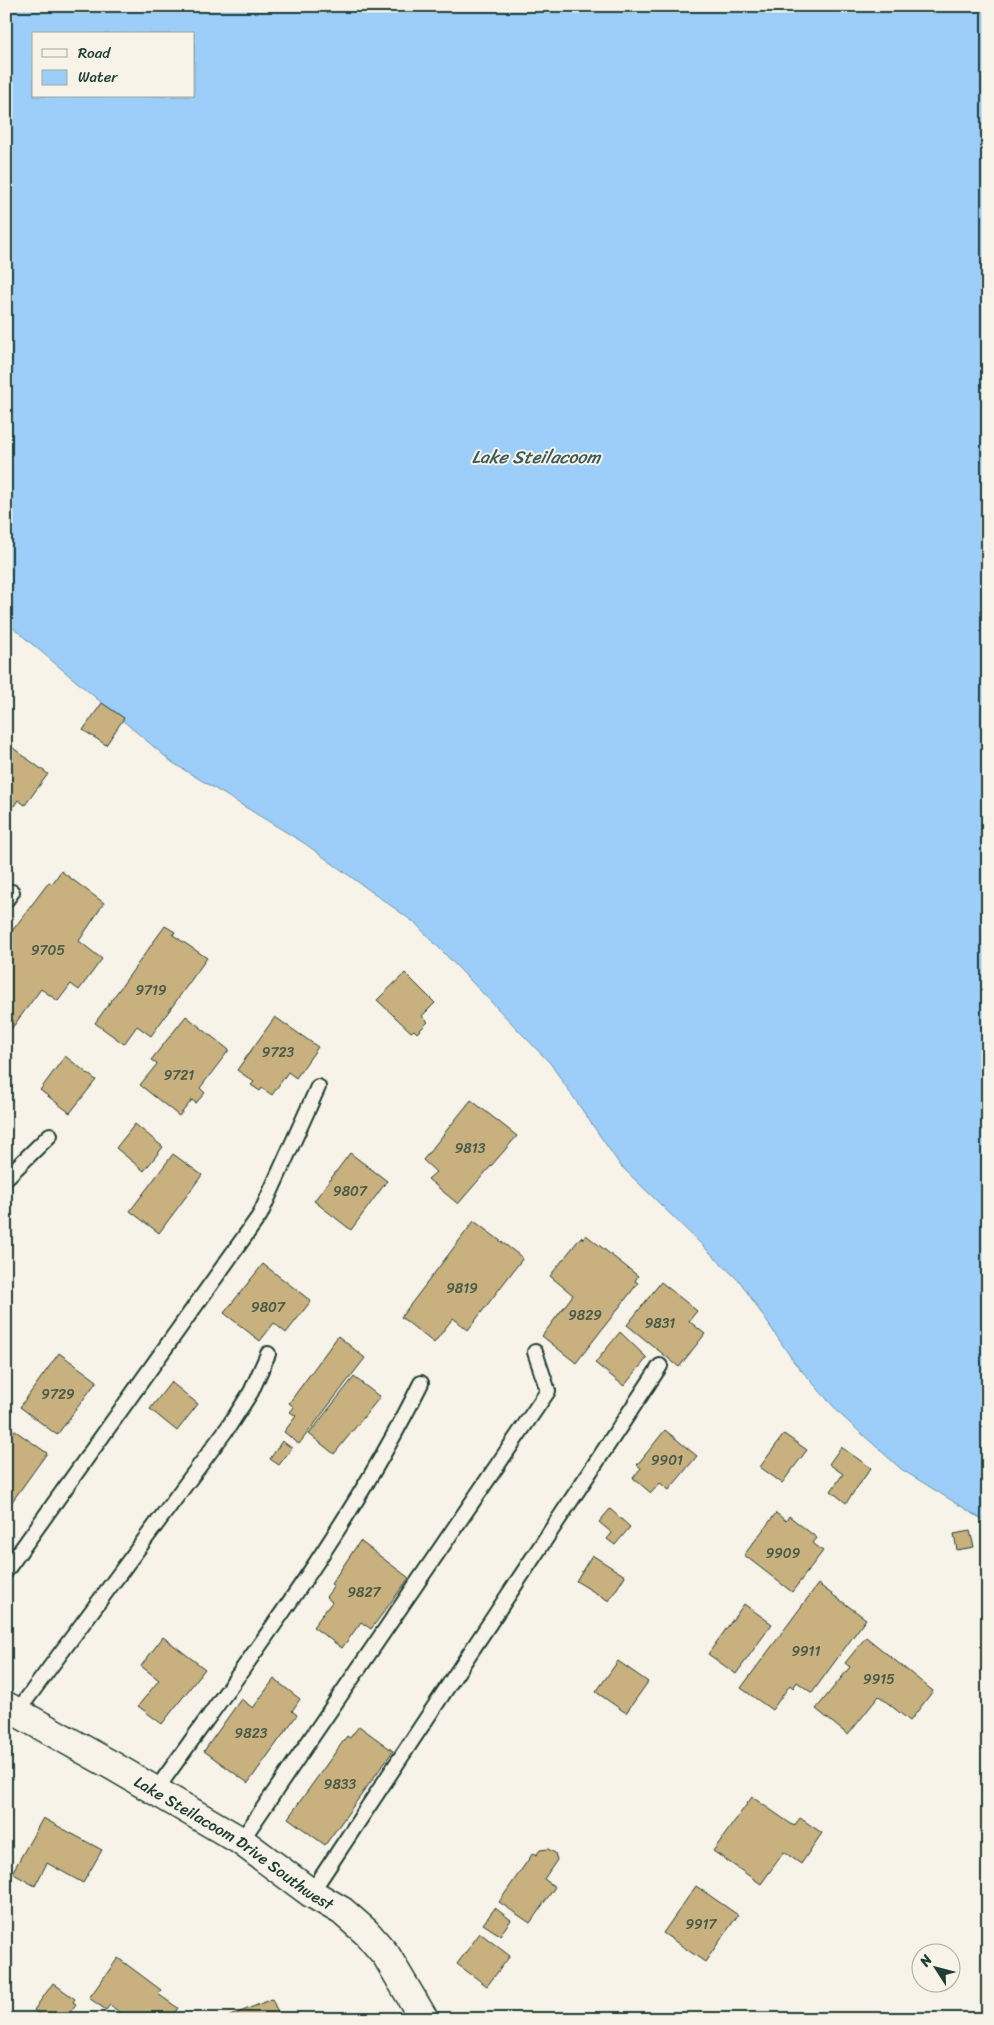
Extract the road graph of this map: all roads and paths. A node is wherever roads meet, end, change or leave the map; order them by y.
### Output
1 (318, 1087) dead end
2 (50, 1135) dead end
3 (6, 1178) edge
4 (535, 1352) dead end
5 (268, 1354) dead end
6 (660, 1366) dead end
7 (421, 1383) dead end
8 (6, 1571) edge
9 (11, 1709) edge
10 (156, 1790) junction
11 (241, 1841) junction
12 (311, 1893) junction
13 (424, 2019) edge

1 - 8 lane
2 - 3 lane
4 - 11 lane
5 - 9 lane
6 - 12 lane
7 - 10 lane
9 - 10 street, Lake Steilacoom Drive Southwest
10 - 11 street, Lake Steilacoom Drive Southwest
11 - 12 street, Lake Steilacoom Drive Southwest
12 - 13 street, Lake Steilacoom Drive Southwest

